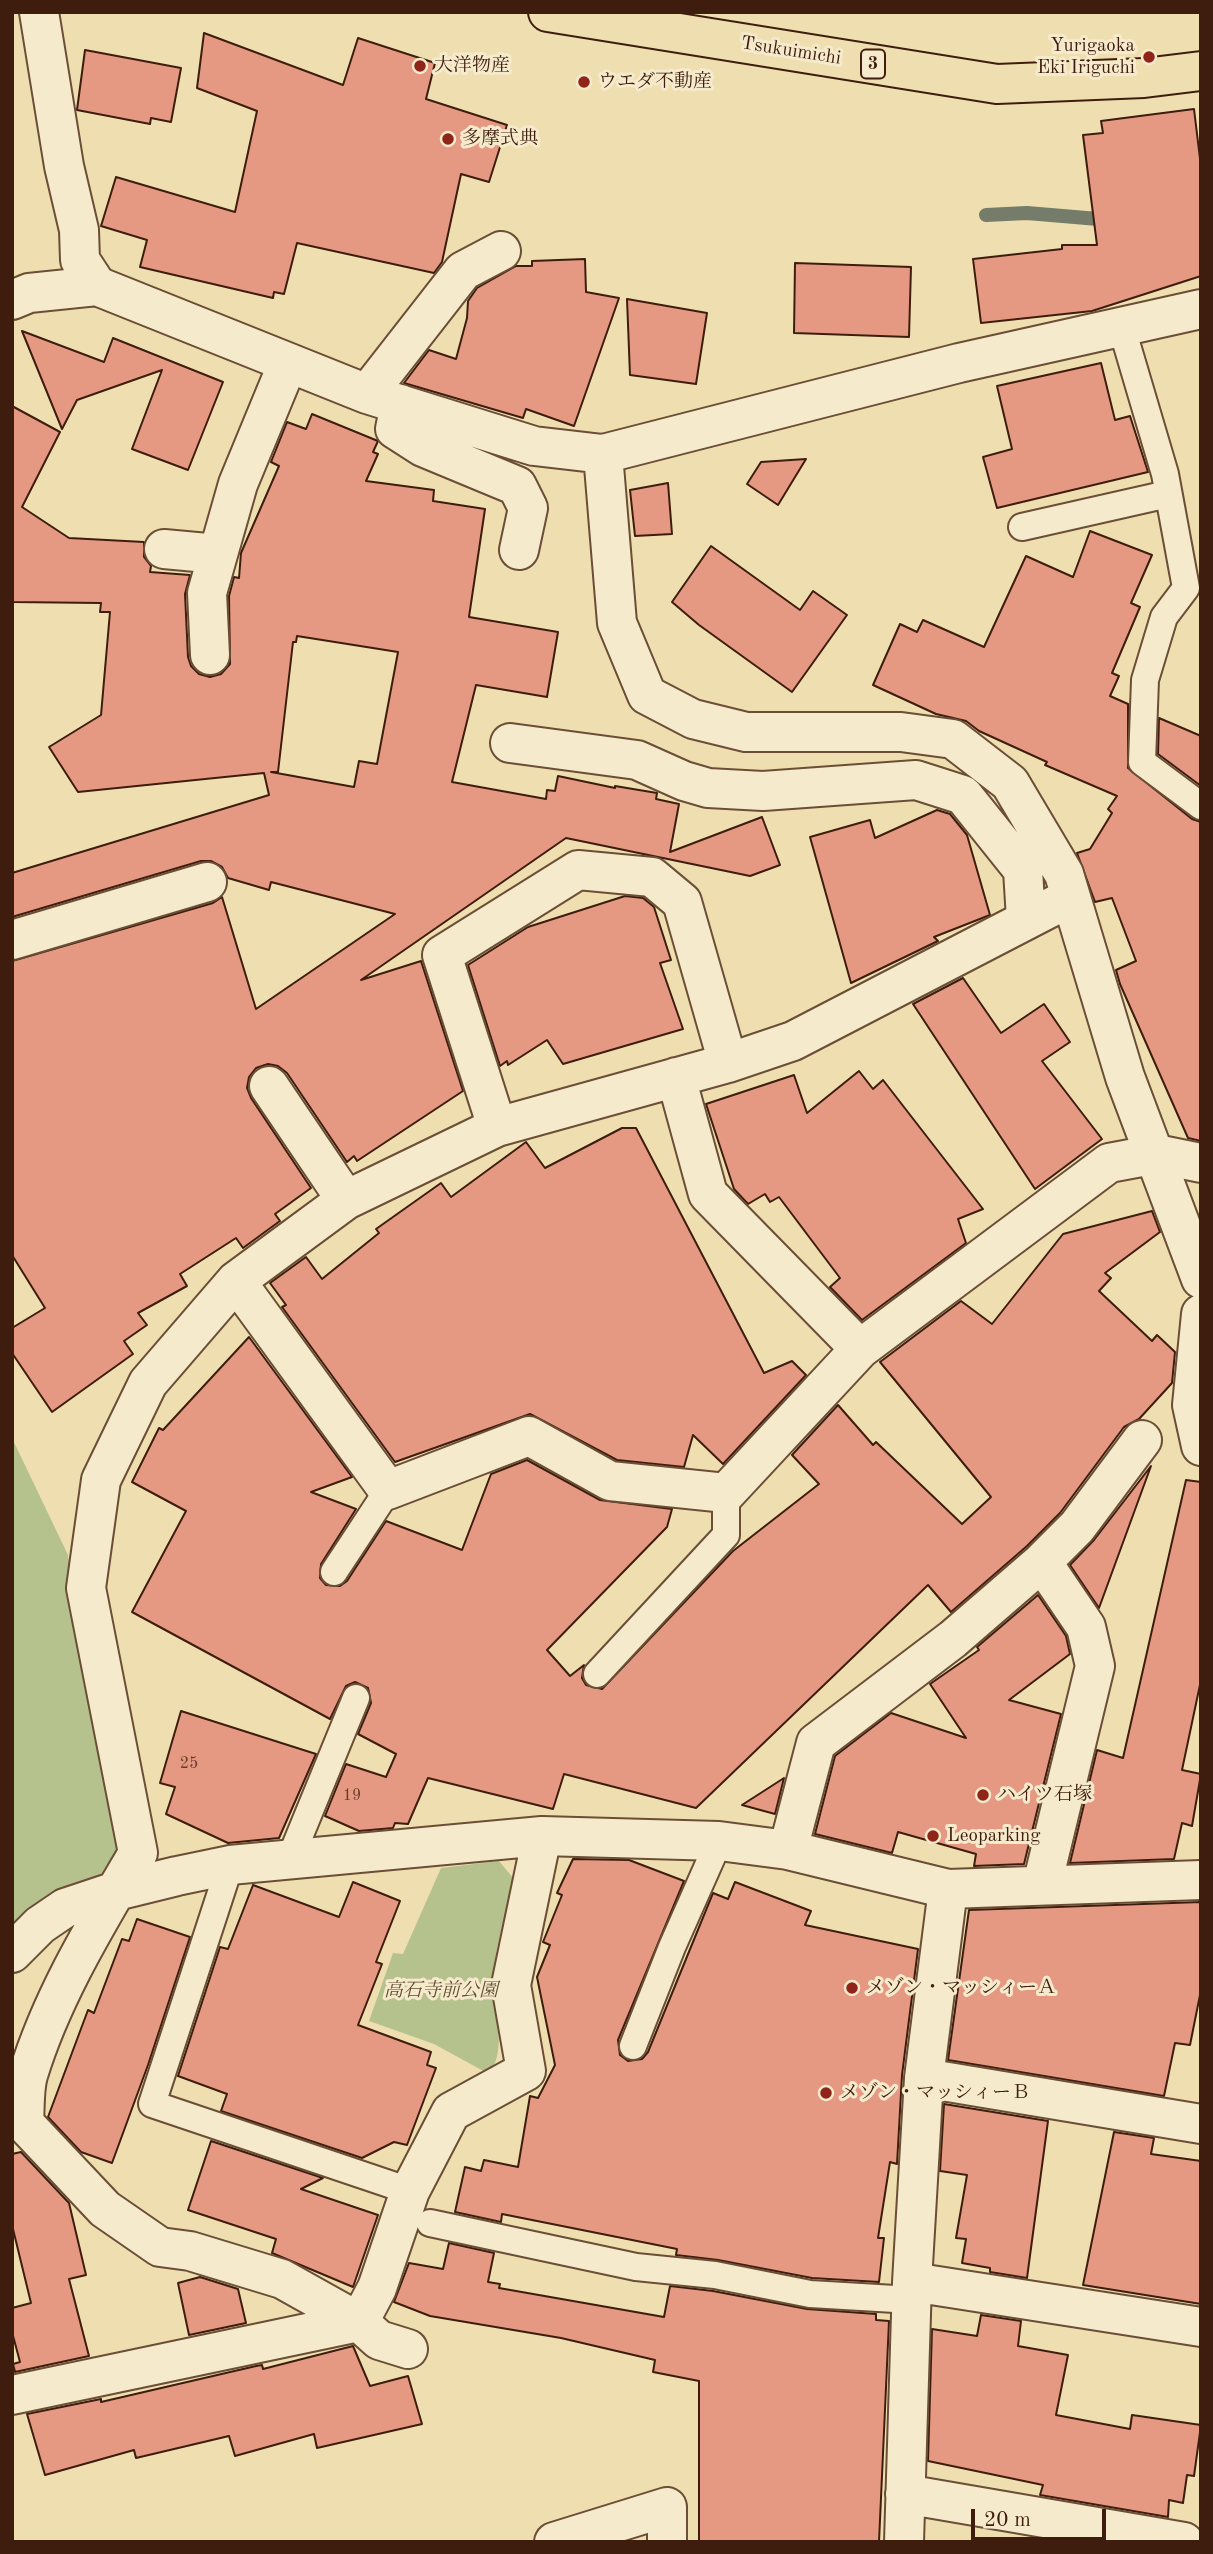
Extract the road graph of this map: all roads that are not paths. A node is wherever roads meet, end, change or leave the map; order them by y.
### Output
1 (39, 12) edge
2 (548, 12) edge
3 (1201, 71) edge
4 (501, 251) dead end
5 (97, 286) junction
6 (12, 300) edge
7 (1201, 309) edge
8 (1121, 325) junction
9 (288, 363) junction
10 (383, 399) junction
11 (603, 454) junction
12 (1168, 494) junction
13 (1022, 527) dead end
14 (164, 549) dead end
15 (519, 550) dead end
16 (218, 554) junction
17 (210, 655) dead end
18 (510, 744) dead end
19 (1201, 806) edge
20 (207, 882) dead end
21 (1069, 898) junction
22 (1026, 919) junction
23 (12, 940) edge
24 (728, 1063) junction
25 (676, 1077) junction
26 (269, 1086) dead end
27 (496, 1127) junction
28 (1157, 1154) junction
29 (1201, 1163) edge
30 (346, 1200) junction
31 (1201, 1279) edge
32 (236, 1281) junction
33 (1201, 1314) edge
34 (860, 1349) junction
35 (1142, 1440) dead end
36 (1201, 1446) edge
37 (388, 1490) junction
38 (726, 1493) junction
39 (1042, 1562) junction
40 (334, 1572) dead end
41 (597, 1674) dead end
42 (356, 1698) dead end
43 (542, 1836) junction
44 (719, 1841) junction
45 (788, 1850) junction
46 (290, 1859) junction
47 (230, 1865) junction
48 (1201, 1880) edge
49 (1042, 1885) junction
50 (948, 1889) junction
51 (116, 1891) junction
52 (12, 1953) edge
53 (633, 2046) dead end
54 (924, 2078) junction
55 (1201, 2124) edge
56 (410, 2191) junction
57 (429, 2223) dead end
58 (912, 2291) junction
59 (359, 2322) junction
60 (1201, 2328) edge
61 (408, 2349) dead end
62 (12, 2395) edge
63 (905, 2494) junction
64 (554, 2542) edge
65 (667, 2542) edge
66 (904, 2542) edge
67 (1184, 2542) edge

1 - 5 street
2 - 3 main road, Tsukuimichi / 3
4 - 10 street
5 - 6 street
5 - 9 street
7 - 8 street
8 - 11 street
8 - 12 lane
9 - 10 street
9 - 16 street
10 - 11 street
10 - 15 street
11 - 21 street
12 - 13 lane
12 - 19 lane
14 - 16 street
16 - 17 street
18 - 22 street
20 - 23 street
21 - 22 street
21 - 28 street
22 - 24 street
24 - 25 street
24 - 27 street
25 - 27 street
25 - 34 street
26 - 30 street
27 - 30 street
28 - 29 street
28 - 31 street
28 - 34 street
30 - 32 street
32 - 37 street
32 - 51 street
33 - 36 street
34 - 38 street
35 - 39 street
37 - 38 street
37 - 40 lane
38 - 41 lane
39 - 45 street
39 - 49 street
42 - 46 lane
43 - 44 street
43 - 46 street
43 - 56 street
44 - 45 street
44 - 53 lane
45 - 50 street
46 - 47 street
47 - 51 street
47 - 56 lane
48 - 49 street
49 - 50 street
50 - 54 street
51 - 52 street
51 - 59 street
54 - 55 street
54 - 58 street
56 - 59 street
57 - 58 lane
58 - 60 street
58 - 63 street
59 - 61 street
59 - 62 street
63 - 66 street
63 - 67 street
64 - 65 street

